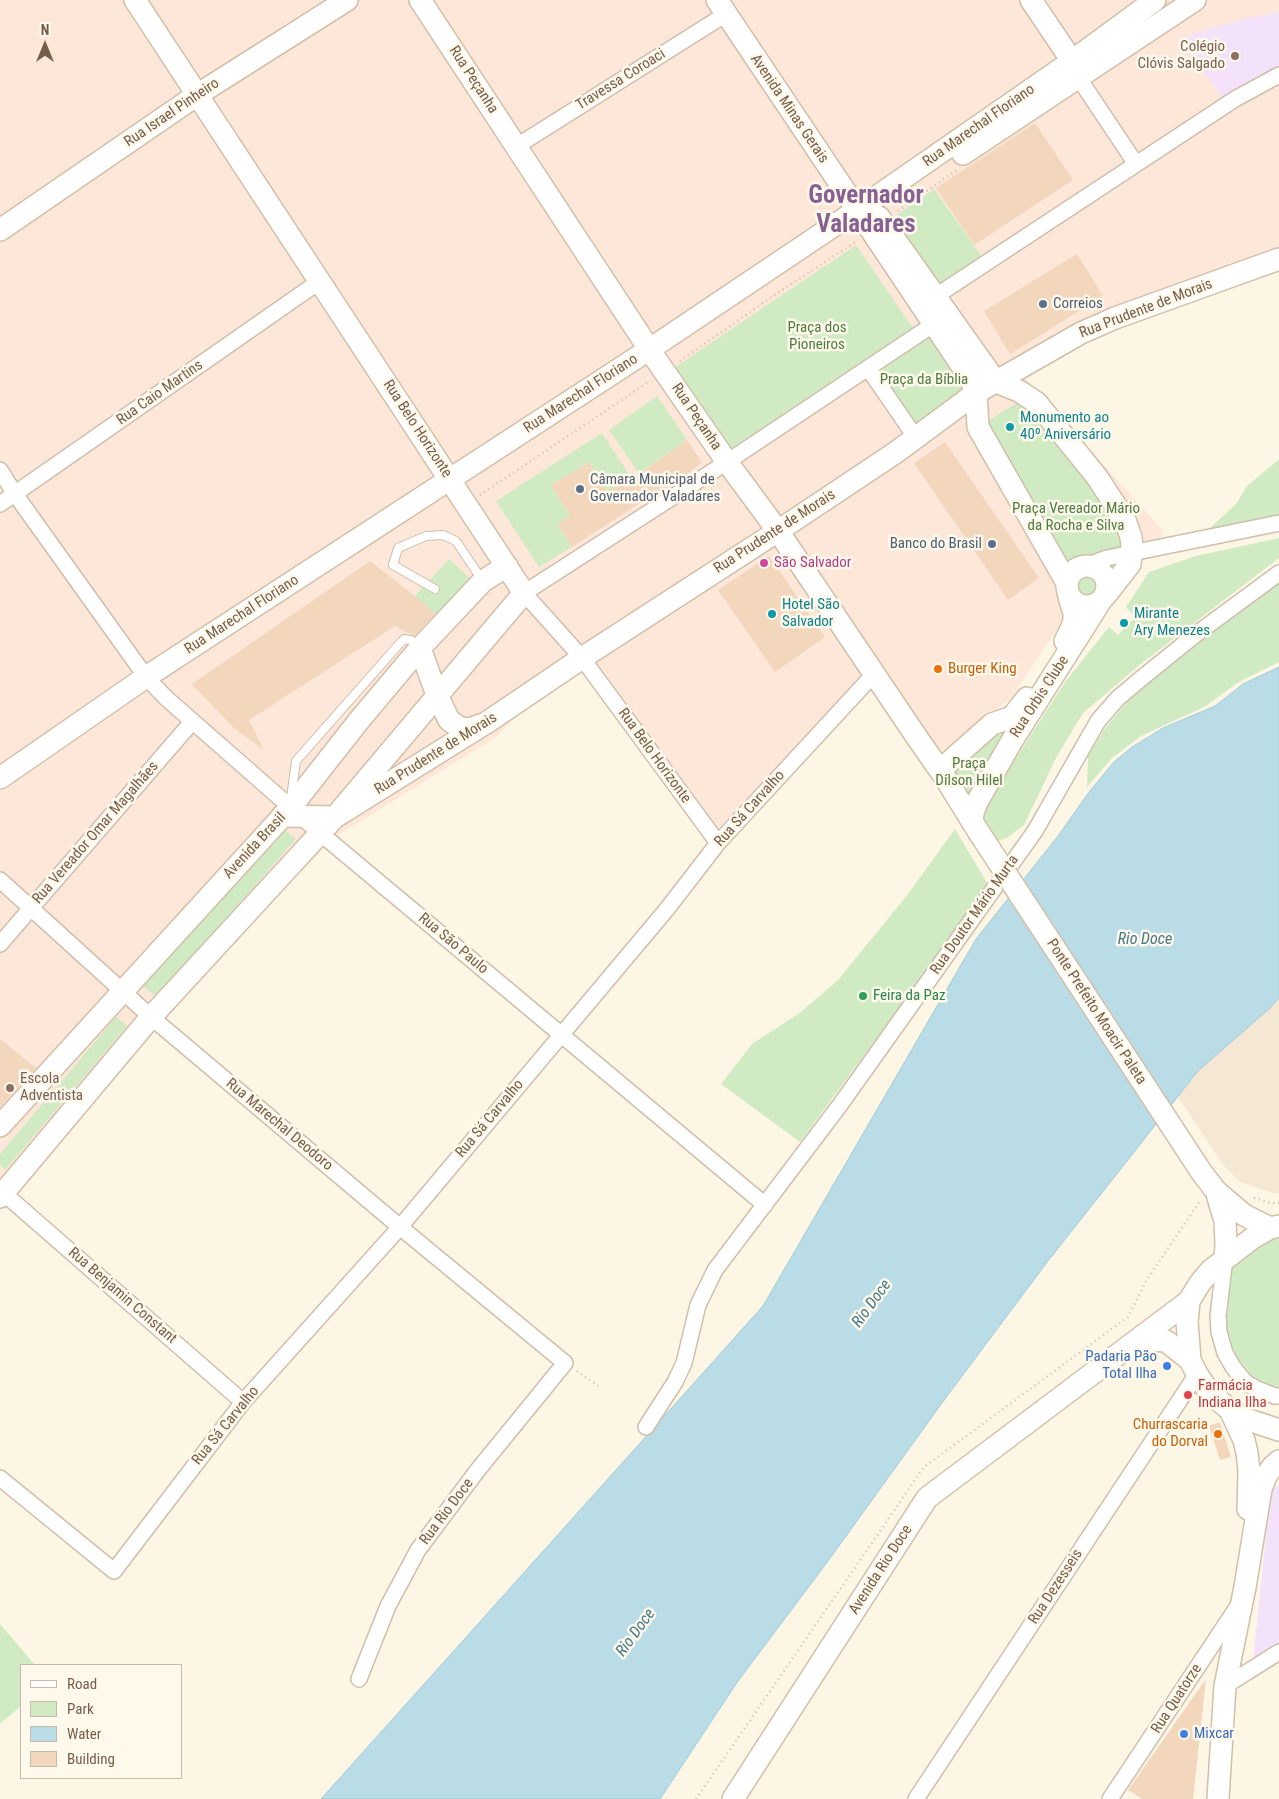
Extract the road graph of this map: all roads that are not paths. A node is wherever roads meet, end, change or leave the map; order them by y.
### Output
1 (135, 0) edge
2 (347, 0) edge
3 (420, 0) edge
4 (1031, 0) edge
5 (1155, 0) edge
6 (1195, 0) edge
7 (725, 5) edge
8 (1075, 69) junction
9 (1279, 75) edge
10 (197, 94) junction
11 (517, 146) junction
12 (1136, 164) junction
13 (870, 217) junction
14 (0, 230) edge
15 (1279, 259) edge
16 (320, 281) junction
17 (936, 296) junction
18 (934, 324) junction
19 (657, 360) junction
20 (868, 368) junction
21 (996, 382) junction
22 (976, 393) junction
23 (916, 438) junction
24 (727, 462) junction
25 (0, 470) edge
26 (457, 491) junction
27 (15, 494) junction
28 (0, 504) edge
29 (1279, 522) edge
30 (778, 531) junction
31 (1132, 545) junction
32 (507, 566) junction
33 (1086, 566) junction
34 (1279, 573) edge
35 (483, 581) junction
36 (435, 589) dead end
37 (1068, 590) junction
38 (524, 593) junction
39 (1102, 599) junction
40 (420, 648) junction
41 (582, 658) junction
42 (874, 674) junction
43 (146, 677) junction
44 (437, 696) junction
45 (489, 720) junction
46 (192, 722) junction
47 (990, 726) junction
48 (1012, 739) junction
49 (942, 768) junction
50 (0, 778) edge
51 (291, 813) junction
52 (972, 815) junction
53 (335, 817) junction
54 (320, 833) junction
55 (718, 844) junction
56 (0, 880) edge
57 (31, 908) junction
58 (0, 944) edge
59 (121, 991) junction
60 (151, 1017) junction
61 (562, 1034) junction
62 (0, 1126) edge
63 (1215, 1189) junction
64 (1, 1193) edge
65 (765, 1205) junction
66 (400, 1227) junction
67 (1274, 1227) edge
68 (1225, 1258) junction
69 (1190, 1301) junction
70 (565, 1363) joint
71 (1193, 1367) junction
72 (1077, 1386) junction
73 (1279, 1396) edge
74 (243, 1402) junction
75 (1230, 1410) junction
76 (646, 1426) dead end
77 (1279, 1430) edge
78 (1279, 1461) edge
79 (0, 1478) edge
80 (1244, 1592) junction
81 (1279, 1652) edge
82 (359, 1679) dead end
83 (1225, 1686) junction
84 (742, 1795) edge
85 (916, 1799) edge
86 (1110, 1799) edge
87 (1218, 1799) edge

1 - 10 street, Rua Belo Horizonte
2 - 10 street, Rua Israel Pinheiro
3 - 11 street, Rua Peçanha
4 - 8 street
5 - 8 street, Rua Marechal Floriano
6 - 8 street, Rua Marechal Floriano
7 - 11 street, Travessa Coroaci
7 - 13 street, Avenida Minas Gerais
8 - 12 street
8 - 13 street, Rua Marechal Floriano
9 - 12 street
10 - 14 street, Rua Israel Pinheiro
10 - 16 street, Rua Belo Horizonte
11 - 19 street, Rua Peçanha
12 - 17 street
13 - 17 street, Avenida Minas Gerais
13 - 18 street, Avenida Minas Gerais
13 - 19 street, Rua Marechal Floriano
15 - 21 street, Rua Prudente de Morais
16 - 26 street, Rua Belo Horizonte
16 - 27 street, Rua Caio Martins
17 - 21 street, Avenida Minas Gerais
18 - 20 street
18 - 22 street, Avenida Minas Gerais
19 - 24 street, Rua Peçanha
19 - 26 street, Rua Marechal Floriano
20 - 23 street
20 - 24 street
21 - 22 street, Rua Prudente de Morais
21 - 31 street
22 - 23 street, Rua Prudente de Morais
22 - 37 street, Rua Orbis Clube
23 - 30 street, Rua Prudente de Morais
24 - 30 street, Rua Peçanha
24 - 38 street
25 - 27 street, Rua São Paulo
26 - 32 street, Rua Belo Horizonte
26 - 43 street, Rua Marechal Floriano
27 - 28 street, Rua Caio Martins
27 - 43 street, Rua São Paulo
29 - 31 street
30 - 41 street, Rua Prudente de Morais
30 - 42 street, Rua Peçanha
31 - 33 street
31 - 39 street, Rua Orbis Clube
32 - 35 street, Avenida Brasil
32 - 38 street, Rua Belo Horizonte
33 - 37 street
33 - 39 street
34 - 65 street, Rua Doutor Mário Murta
35 - 36 lane
35 - 40 street, Avenida Brasil
37 - 39 street
37 - 47 street, Rua Orbis Clube
38 - 41 street, Rua Belo Horizonte
38 - 44 street
39 - 48 street, Rua Orbis Clube
40 - 44 street
40 - 51 street, Avenida Brasil
41 - 45 street, Rua Prudente de Morais
41 - 55 street, Rua Belo Horizonte
42 - 49 street, Rua Peçanha
42 - 55 street, Rua Sá Carvalho
43 - 46 street, Rua São Paulo
43 - 50 street, Rua Marechal Floriano
44 - 45 street
44 - 53 street
45 - 53 street, Rua Prudente de Morais
46 - 51 street, Rua São Paulo
46 - 57 street, Rua Vereador Omar Magalhães
47 - 48 street
47 - 49 street, Rua Orbis Clube
48 - 52 street, Rua Orbis Clube
49 - 52 street, Rua Peçanha
51 - 53 street
51 - 54 street, Rua São Paulo
51 - 59 street, Avenida Brasil
52 - 63 street, Ponte Prefeito Moacir Paleta, bridge
53 - 54 street
54 - 60 street
54 - 61 street, Rua São Paulo
55 - 61 street, Rua Sá Carvalho
56 - 57 street, Rua Marechal Deodoro
57 - 58 street, Rua Vereador Omar Magalhães
57 - 59 street, Rua Marechal Deodoro
59 - 60 street, Rua Marechal Deodoro
59 - 62 street, Avenida Brasil
60 - 64 street
60 - 66 street, Rua Marechal Deodoro
61 - 65 street, Rua São Paulo
61 - 66 street, Rua Sá Carvalho
63 - 67 street, Ponte Prefeito Moacir Paleta
63 - 68 street, Ponte Prefeito Moacir Paleta
64 - 74 street, Rua Benjamin Constant
65 - 76 street, Rua Doutor Mário Murta
66 - 70 street, Rua Marechal Deodoro
66 - 74 street, Rua Sá Carvalho
67 - 68 street
68 - 69 street
68 - 73 street
69 - 71 street
69 - 72 street, Avenida Rio Doce
70 - 82 street, Rua Rio Doce
71 - 72 street, Avenida Rio Doce
71 - 75 street, Avenida Rio Doce
71 - 85 street, Rua Dezesseis
72 - 84 street, Avenida Rio Doce
74 - 79 street, Rua Sá Carvalho
75 - 77 street
75 - 80 street
78 - 80 street
80 - 83 street
80 - 86 street, Rua Quatorze
81 - 83 street
83 - 87 street

